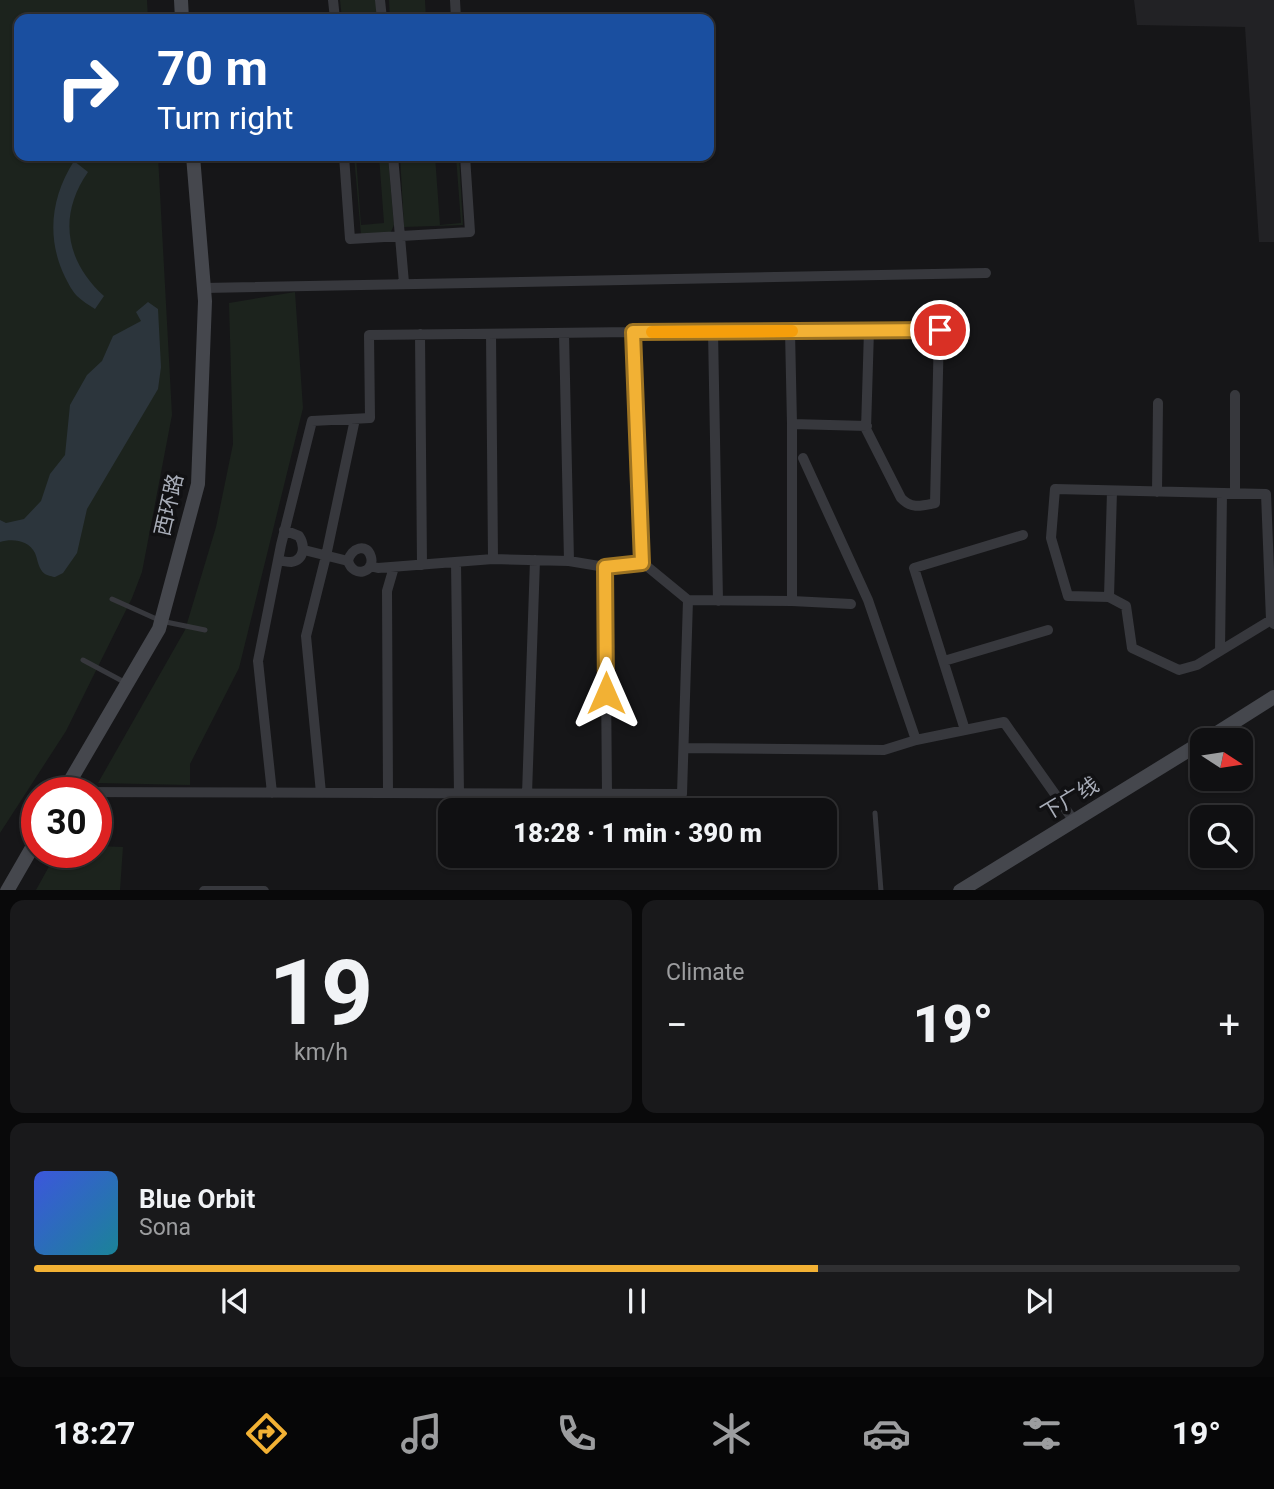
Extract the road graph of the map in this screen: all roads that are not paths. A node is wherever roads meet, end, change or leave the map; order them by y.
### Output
1 (193, 161) edge
2 (344, 161) edge
3 (393, 161) edge
4 (465, 161) edge
5 (400, 236) junction
6 (986, 273) dead end
7 (404, 283) junction
8 (204, 288) junction
9 (869, 330) junction
10 (713, 331) junction
11 (790, 331) junction
12 (633, 332) junction
13 (564, 333) junction
14 (420, 334) junction
15 (491, 334) junction
16 (1235, 395) dead end
17 (1158, 403) dead end
18 (355, 419) junction
19 (792, 424) junction
20 (867, 426) junction
21 (803, 458) dead end
22 (1112, 491) junction
23 (1157, 492) junction
24 (1222, 493) junction
25 (1235, 493) junction
26 (284, 530) junction
27 (1023, 535) dead end
28 (303, 550) junction
29 (326, 556) junction
30 (493, 559) junction
31 (278, 560) junction
32 (535, 560) junction
33 (348, 561) junction
34 (569, 561) junction
35 (456, 562) junction
36 (642, 563) junction
37 (422, 565) junction
38 (370, 566) junction
39 (394, 567) junction
40 (605, 567) junction
41 (1109, 597) junction
42 (112, 599) dead end
43 (688, 600) junction
44 (718, 601) junction
45 (792, 601) junction
46 (851, 604) dead end
47 (161, 621) junction
48 (1272, 622) edge
49 (205, 630) dead end
50 (1048, 630) dead end
51 (1220, 651) junction
52 (83, 660) dead end
53 (944, 661) junction
54 (127, 683) junction
55 (1272, 702) edge
56 (1227, 728) edge
57 (965, 730) junction
58 (916, 740) junction
59 (684, 748) junction
60 (1190, 750) edge
61 (73, 777) edge
62 (112, 792) edge
63 (272, 793) junction
64 (321, 793) junction
65 (388, 793) junction
66 (458, 794) junction
67 (527, 794) junction
68 (607, 794) junction
69 (875, 813) dead end
70 (1074, 821) junction
71 (21, 867) edge
72 (8, 890) edge
73 (881, 890) edge
74 (962, 890) edge

1 - 8 main road, 西环路
2 - 5 street
3 - 5 street
4 - 5 street
5 - 7 street
6 - 7 street
7 - 8 street
8 - 47 main road, 西环路
9 - 11 street
9 - 20 street
9 - 20 street
10 - 11 street
10 - 12 street
10 - 44 street
11 - 19 street
12 - 13 street
12 - 36 street
13 - 15 street
13 - 34 street
14 - 15 street
14 - 18 street
14 - 37 street
15 - 30 street
16 - 25 street
17 - 23 street
18 - 26 street
18 - 29 street
19 - 20 street
19 - 45 street
21 - 58 street
22 - 23 street
22 - 41 street
22 - 41 street
23 - 24 street
24 - 25 street
24 - 51 street
25 - 48 street
26 - 28 street
26 - 31 street
27 - 53 street
28 - 29 street
28 - 31 street
29 - 33 street
29 - 64 street
30 - 32 street
30 - 35 street
31 - 63 street
32 - 34 street
32 - 67 street
33 - 38 street
33 - 38 street
34 - 40 street
35 - 37 street
35 - 66 street
36 - 40 street
36 - 43 street
37 - 39 street
38 - 39 street
39 - 65 street
40 - 68 street
41 - 51 street
42 - 47 lane
43 - 44 street
43 - 59 street
44 - 45 street
45 - 46 street
47 - 49 lane
47 - 54 main road, 西环路
48 - 51 street
50 - 53 street
52 - 54 lane
53 - 57 street
54 - 61 main road, 西环路
55 - 56 main road, 下广线
57 - 58 street
57 - 70 street
58 - 59 street
59 - 68 street
60 - 70 main road, 下广线
62 - 63 street
63 - 64 street
64 - 65 street
65 - 66 street
66 - 67 street
67 - 68 street
69 - 73 lane
70 - 74 main road, 下广线
71 - 72 main road

